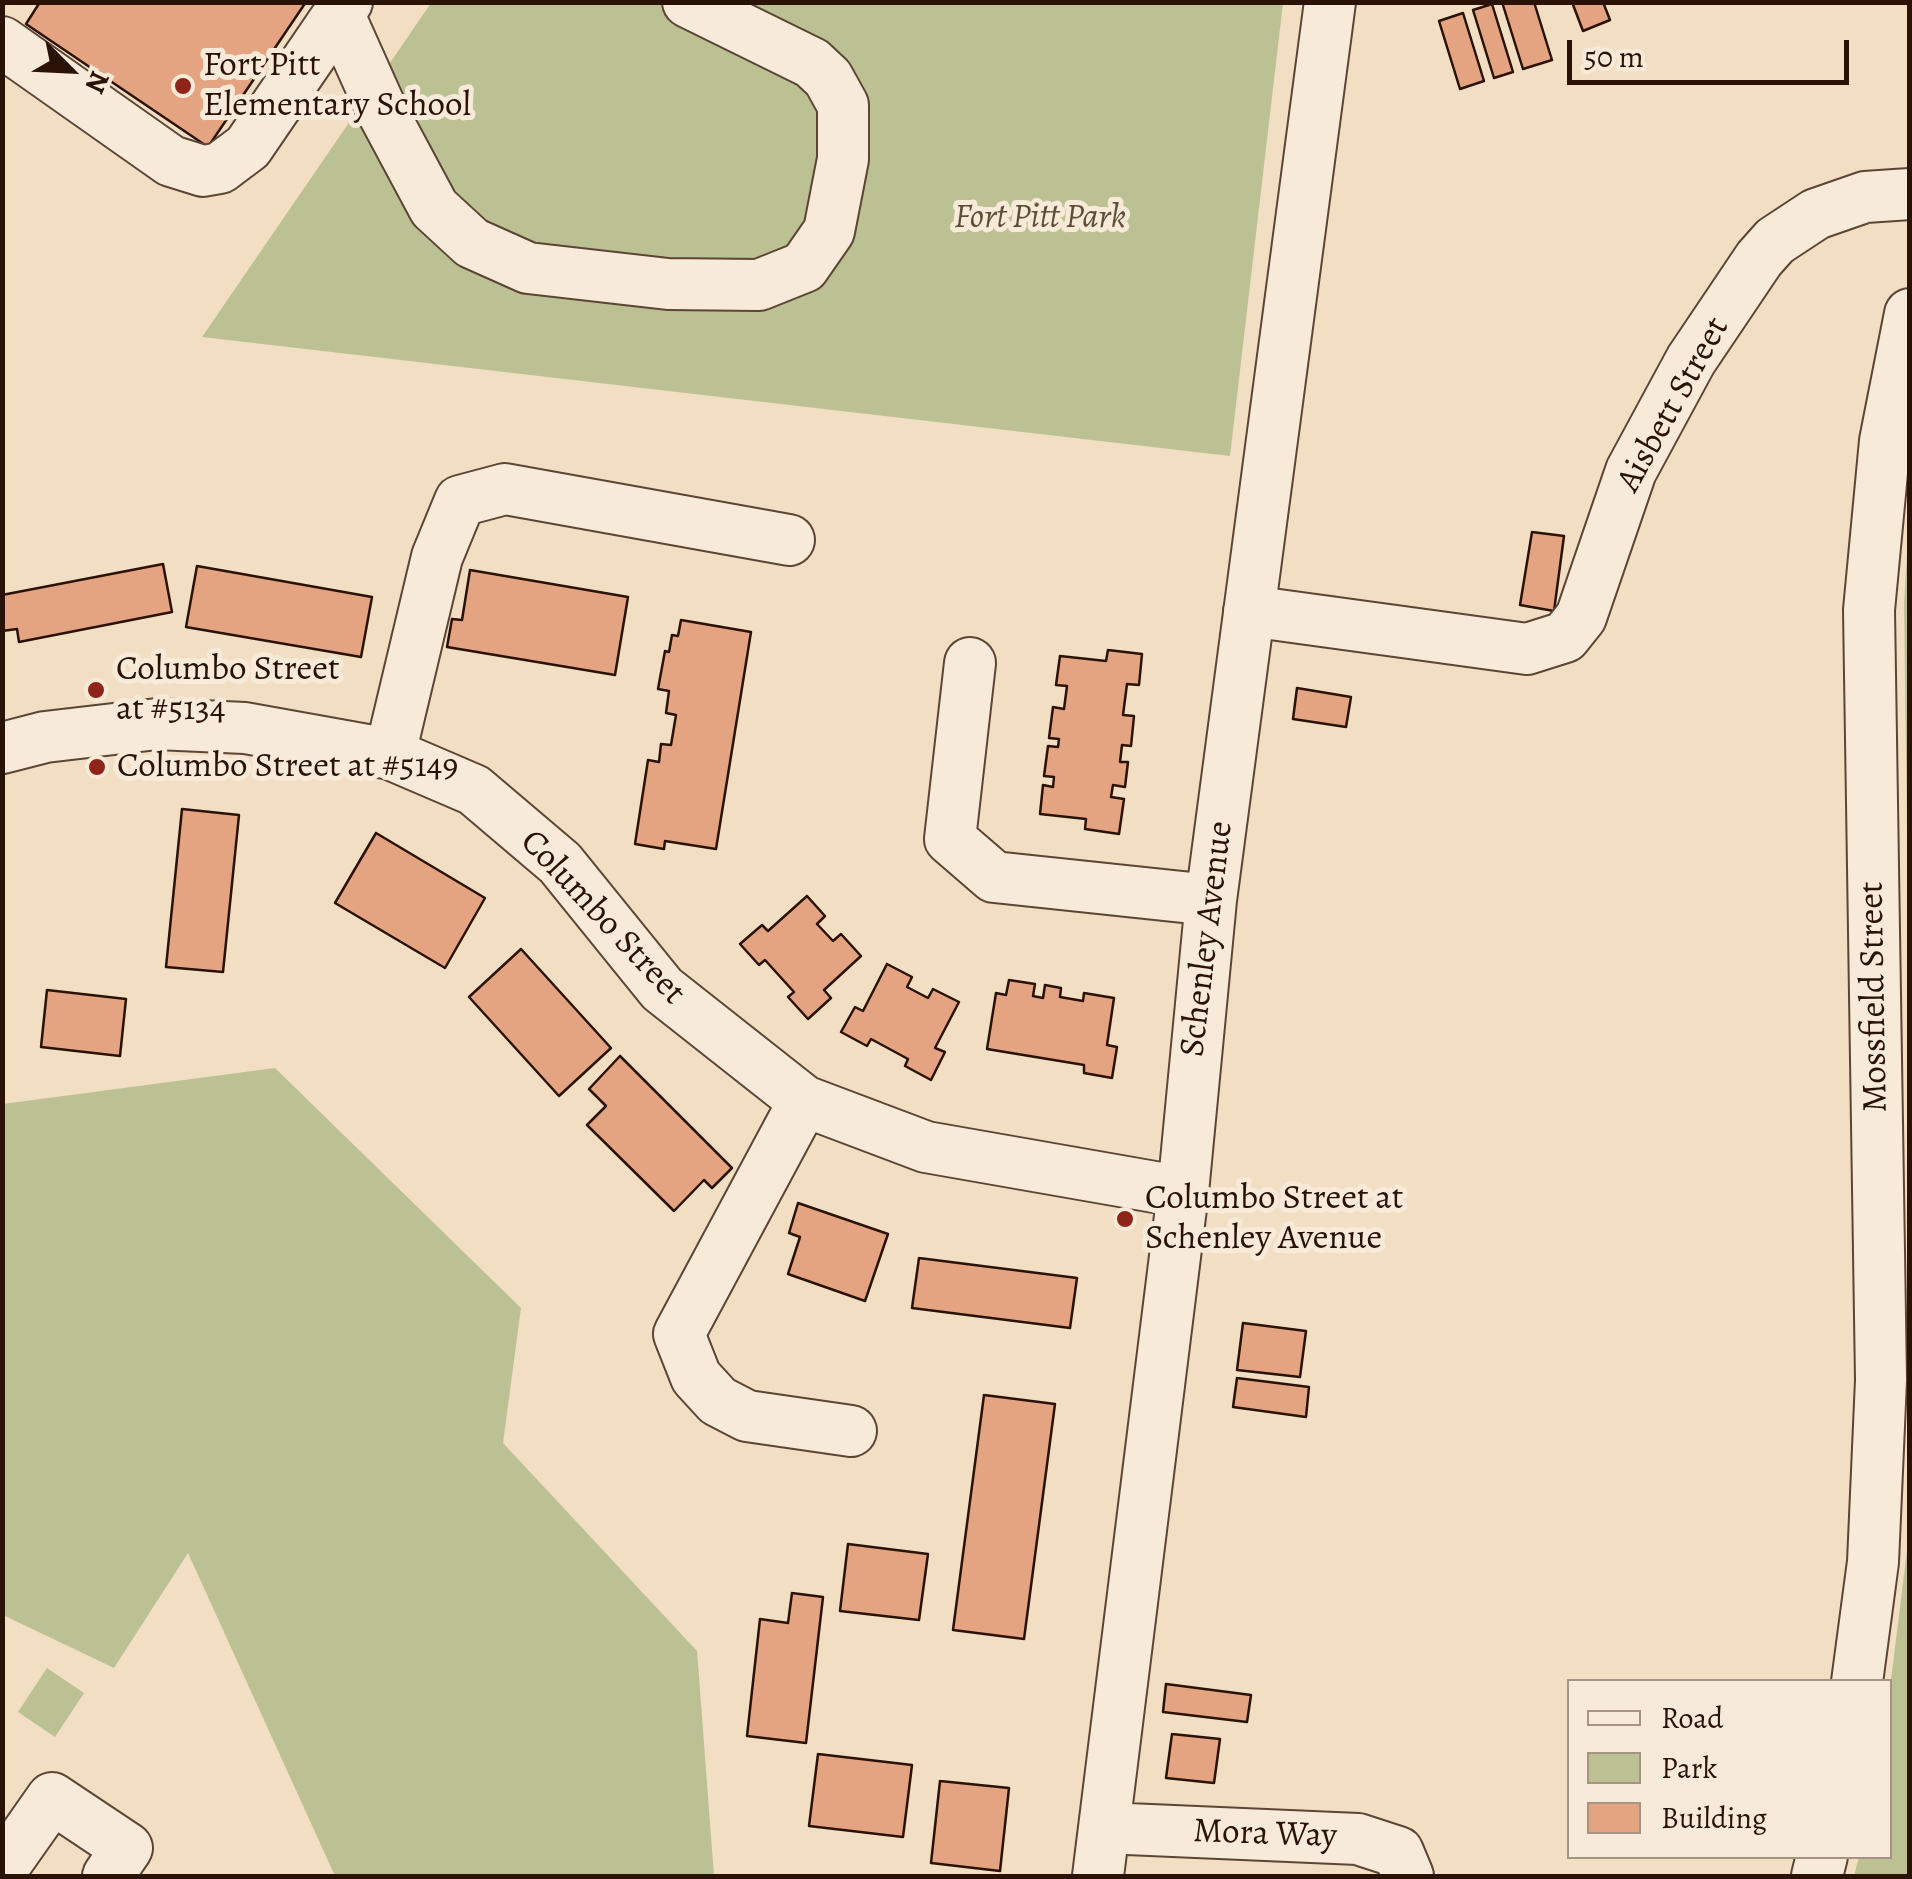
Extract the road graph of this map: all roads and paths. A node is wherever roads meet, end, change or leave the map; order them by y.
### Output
1 (688, 2) edge
2 (1330, 2) edge
3 (343, 9) edge
4 (2, 42) edge
5 (1910, 194) edge
6 (1910, 314) edge
7 (789, 540) dead end
8 (1249, 611) junction
9 (970, 663) dead end
10 (2, 748) edge
11 (390, 754) junction
12 (1211, 900) junction
13 (804, 1101) junction
14 (1182, 1192) junction
15 (851, 1430) dead end
16 (1857, 1679) edge
17 (1101, 1852) edge
18 (2, 1869) edge
19 (108, 1876) edge
20 (1408, 1876) edge

1 - 3 street
2 - 8 street, Schenley Avenue
3 - 4 street
5 - 8 street, Aisbett Street
6 - 16 street, Mossfield Street
7 - 11 street
8 - 12 street, Schenley Avenue
9 - 12 street
10 - 11 street, Columbo Street
11 - 13 street, Columbo Street
12 - 14 street, Schenley Avenue
13 - 14 street, Columbo Street
13 - 15 street
14 - 17 street, Schenley Avenue
17 - 20 street, Mora Way
18 - 19 street

